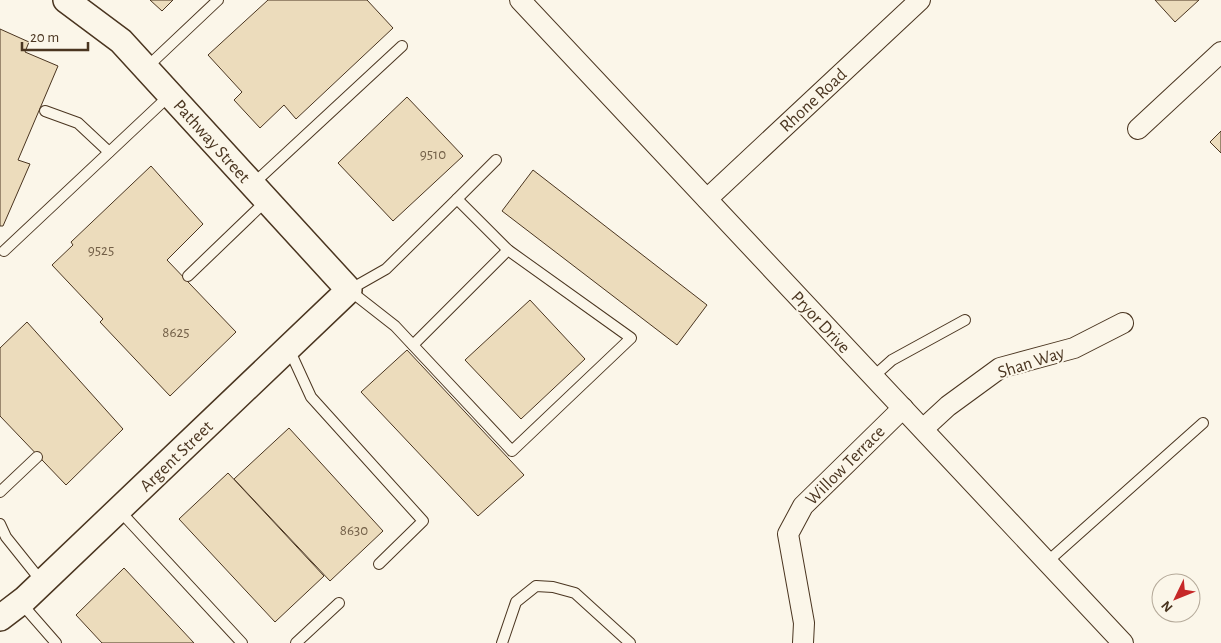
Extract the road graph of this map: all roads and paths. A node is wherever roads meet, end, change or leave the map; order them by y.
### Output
1 (66, 0) edge
2 (218, 0) edge
3 (520, 0) edge
4 (920, 0) edge
5 (402, 46) dead end
6 (1221, 52) edge
7 (146, 68) junction
8 (170, 95) junction
9 (45, 112) dead end
10 (1138, 129) dead end
11 (109, 152) junction
12 (496, 160) dead end
13 (260, 193) junction
14 (458, 199) junction
15 (707, 199) junction
16 (508, 250) junction
17 (4, 251) dead end
18 (188, 276) dead end
19 (349, 290) junction
20 (965, 320) dead end
21 (1123, 323) dead end
22 (413, 345) junction
23 (289, 348) junction
24 (873, 377) junction
25 (903, 408) junction
26 (1203, 423) dead end
27 (922, 429) junction
28 (36, 457) dead end
29 (0, 492) edge
30 (119, 510) junction
31 (0, 524) edge
32 (1047, 562) junction
33 (379, 564) dead end
34 (43, 582) junction
35 (21, 603) junction
36 (339, 603) dead end
37 (0, 618) edge
38 (56, 643) edge
39 (242, 643) edge
40 (296, 643) edge
41 (502, 643) edge
42 (630, 643) edge
43 (803, 643) edge
44 (1123, 643) edge

1 - 7 street, Pathway Street
2 - 7 lane
3 - 15 street, Pryor Drive
4 - 15 street, Rhone Road
5 - 13 lane
6 - 10 street
7 - 8 street, Pathway Street
8 - 11 lane
8 - 13 street, Pathway Street
9 - 11 lane
11 - 17 lane
12 - 14 lane
13 - 18 lane
13 - 19 street, Pathway Street
14 - 16 lane
14 - 19 lane
15 - 24 street, Pryor Drive
16 - 22 lane
16 - 22 lane
19 - 22 lane
19 - 23 street, Argent Street
20 - 24 lane
21 - 27 street, Shan Way
23 - 30 street, Argent Street
23 - 33 lane
24 - 25 street, Pryor Drive
25 - 27 street, Pryor Drive
25 - 43 street, Willow Terrace
26 - 32 lane
27 - 32 street, Pryor Drive
28 - 29 lane
30 - 34 street, Argent Street
30 - 39 lane
31 - 34 lane
32 - 44 street, Pryor Drive
34 - 35 street, Argent Street
35 - 37 street, Argent Street
35 - 38 lane
36 - 40 lane
41 - 42 lane

